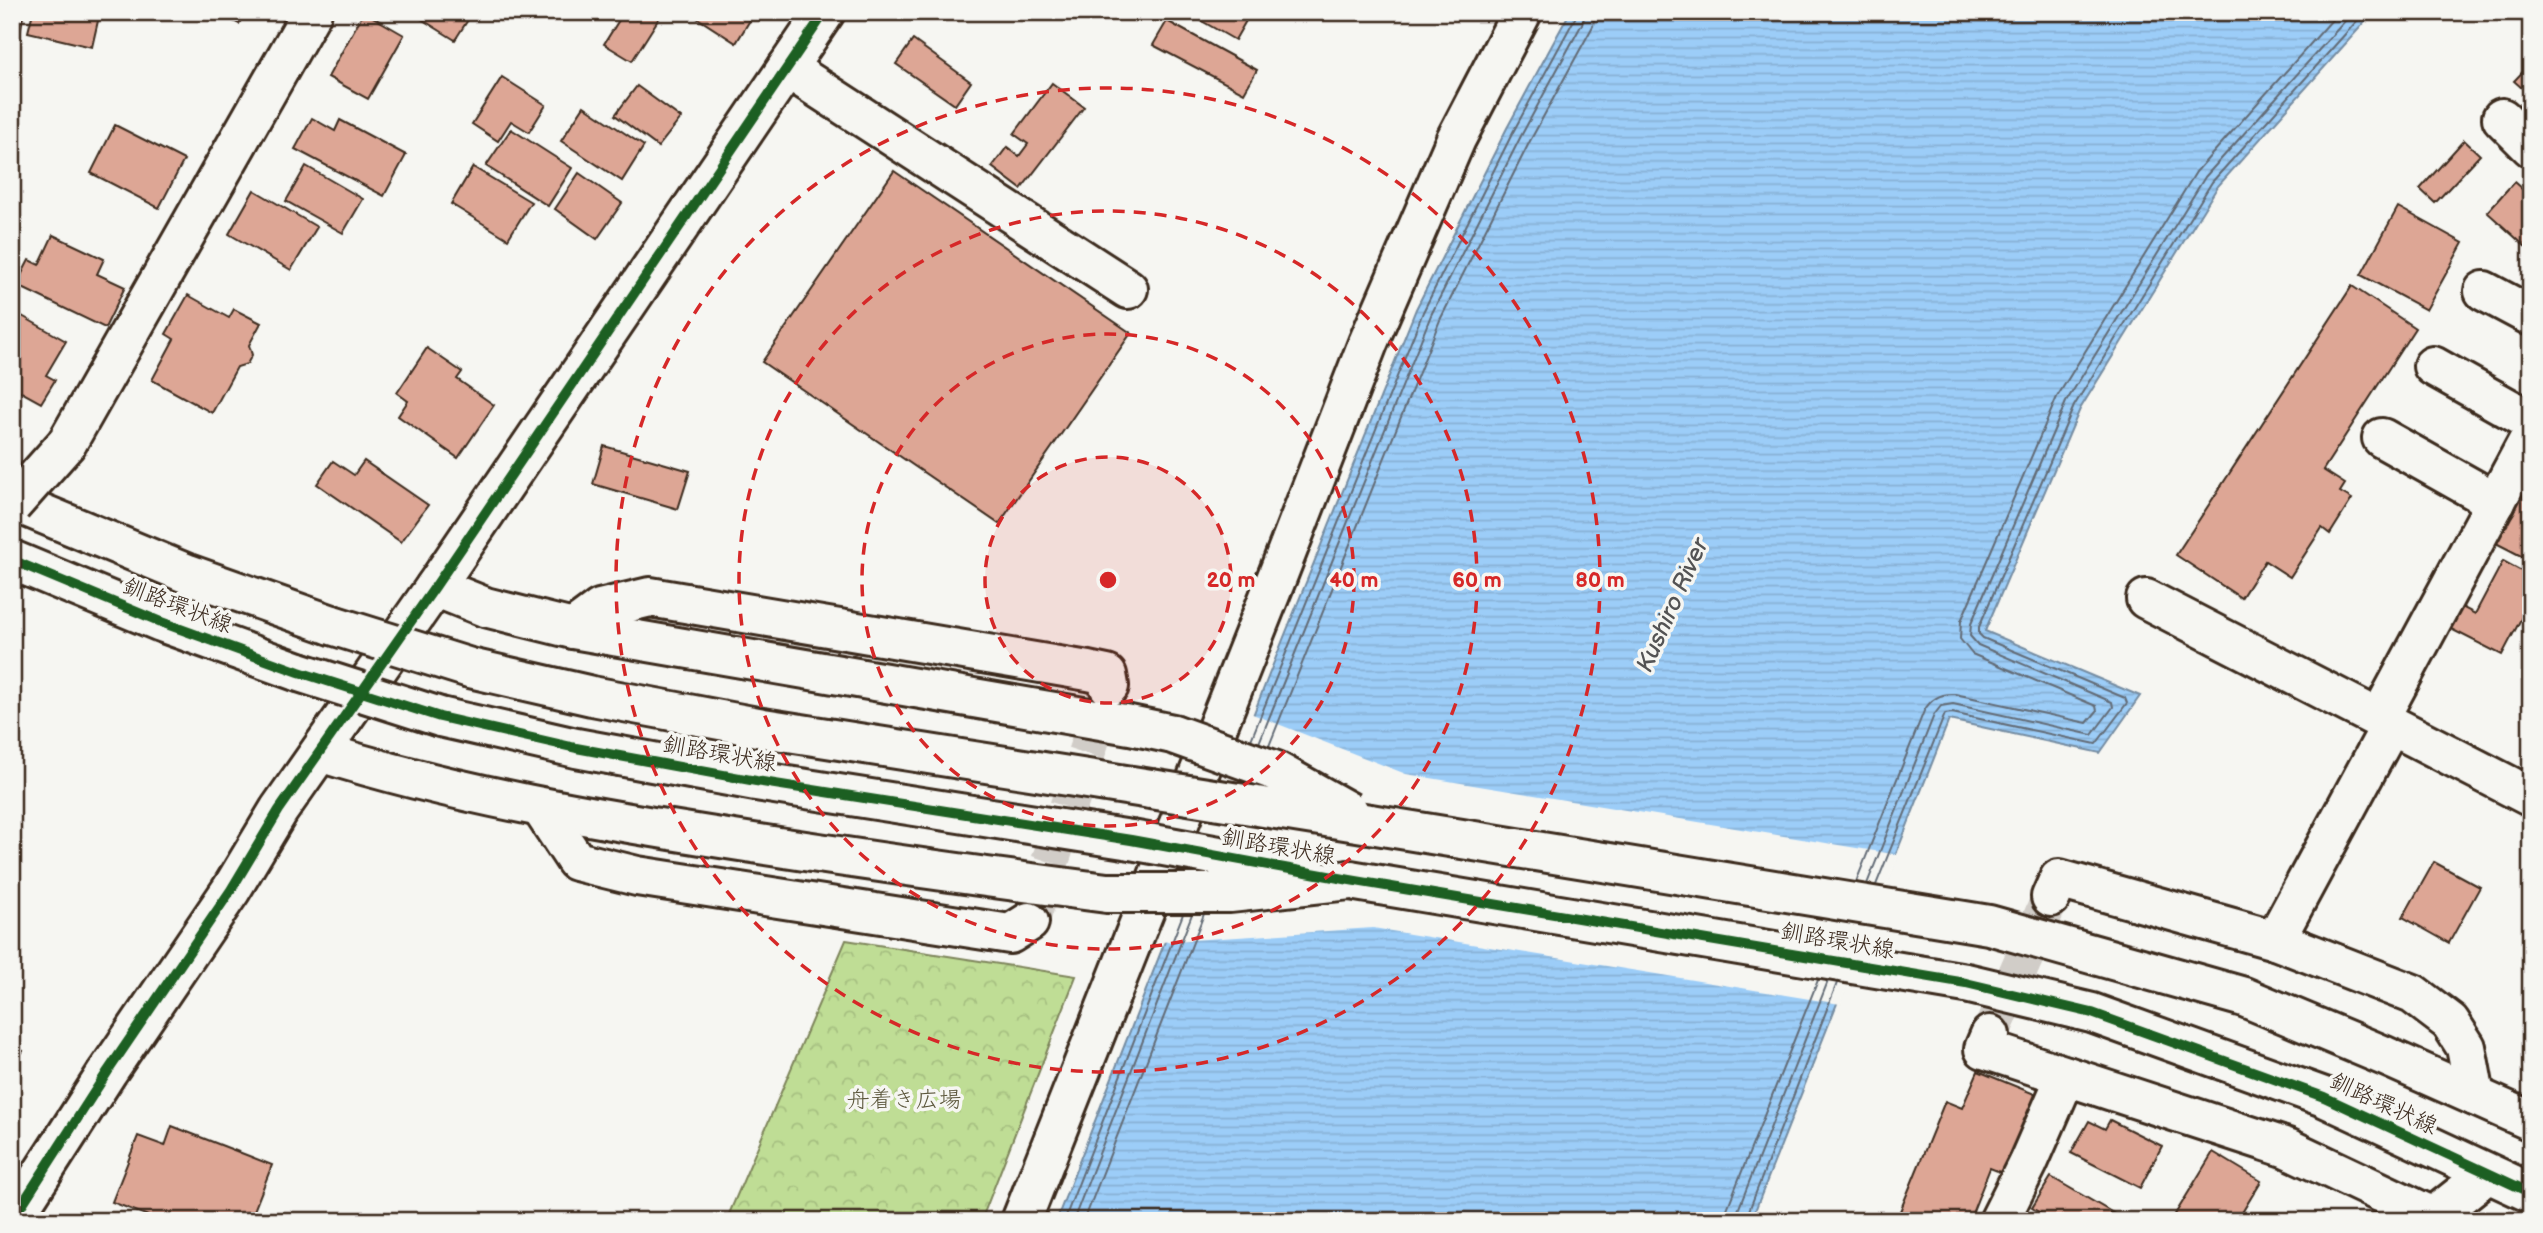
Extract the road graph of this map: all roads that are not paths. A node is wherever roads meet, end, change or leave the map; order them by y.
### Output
1 (312, 12) edge
2 (825, 12) edge
3 (1522, 12) edge
4 (787, 68) junction
5 (2502, 118) dead end
6 (2531, 147) edge
7 (1128, 289) dead end
8 (2484, 291) dead end
9 (2531, 316) edge
10 (2433, 366) dead end
11 (2531, 421) edge
12 (2531, 436) edge
13 (2382, 438) dead end
14 (2496, 502) junction
15 (12, 503) edge
16 (12, 560) edge
17 (435, 587) junction
18 (2146, 599) dead end
19 (573, 629) junction
20 (1109, 686) dead end
21 (2385, 722) junction
22 (320, 752) junction
23 (2529, 792) edge
24 (541, 808) junction
25 (1370, 824) junction
26 (1350, 880) junction
27 (2051, 897) tunnel mouth
28 (1029, 922) dead end
29 (2275, 940) junction
30 (1987, 1042) dead end
31 (2067, 1076) junction
32 (2475, 1096) junction
33 (2531, 1121) edge
34 (2487, 1174) junction
35 (2531, 1193) edge
36 (12, 1220) edge
37 (1021, 1221) edge
38 (1999, 1221) edge

1 - 15 street, bridge
2 - 4 street
3 - 37 street
4 - 7 street
4 - 17 street
5 - 6 street
8 - 9 street
10 - 11 street
12 - 14 street
13 - 14 street
14 - 21 street
15 - 25 street, 釧路環状線, bridge
16 - 26 street, 釧路環状線, bridge
17 - 19 street
17 - 22 street
18 - 21 street
19 - 20 street
19 - 25 street, bridge
21 - 23 street
21 - 29 street
22 - 24 street
22 - 36 street
24 - 26 street, bridge
24 - 28 street
25 - 32 street, 釧路環状線
26 - 34 street, 釧路環状線
27 - 29 street
29 - 32 street
30 - 31 street
31 - 34 street
31 - 38 street
32 - 33 street, 釧路環状線
34 - 35 street, 釧路環状線

